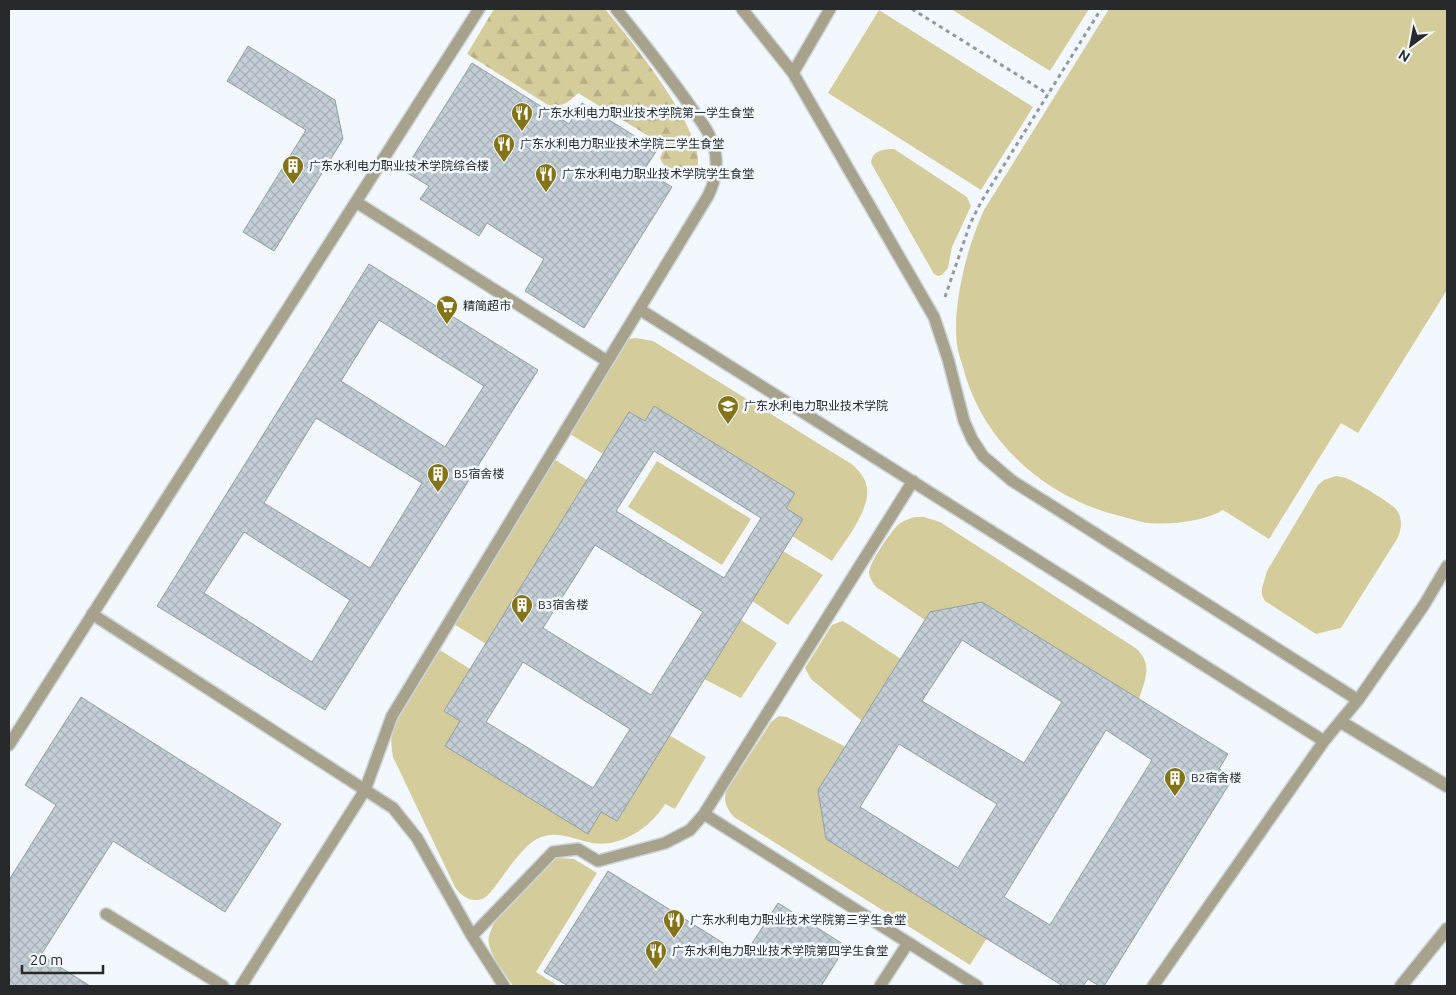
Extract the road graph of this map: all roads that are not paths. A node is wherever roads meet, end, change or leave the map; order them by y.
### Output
1 (480, 9) edge
2 (616, 9) edge
3 (742, 9) edge
4 (830, 9) edge
5 (793, 73) junction
6 (356, 202) junction
7 (639, 308) junction
8 (608, 361) junction
9 (913, 482) junction
10 (1447, 566) edge
11 (92, 614) junction
12 (1358, 700) junction
13 (1340, 722) junction
14 (1324, 741) junction
15 (9, 745) edge
16 (1447, 786) edge
17 (365, 790) junction
18 (704, 814) junction
19 (106, 914) dead end
20 (1447, 929) edge
21 (472, 936) junction
22 (908, 943) junction
23 (223, 986) edge
24 (241, 986) edge
25 (504, 986) edge
26 (880, 986) edge
27 (977, 986) edge
28 (1153, 986) edge
29 (1401, 986) edge

1 - 6 lane
2 - 7 lane
3 - 5 lane
4 - 5 lane
5 - 12 lane
6 - 8 lane
6 - 11 lane
7 - 8 lane
7 - 9 lane
8 - 17 lane
9 - 14 lane
9 - 18 lane
10 - 12 lane
11 - 15 lane
11 - 17 lane
12 - 13 lane
13 - 14 lane
13 - 16 street
14 - 28 lane
17 - 21 lane
17 - 24 lane
18 - 21 lane
18 - 22 lane
19 - 23 lane
20 - 29 street
21 - 25 lane
22 - 26 lane
22 - 27 lane

